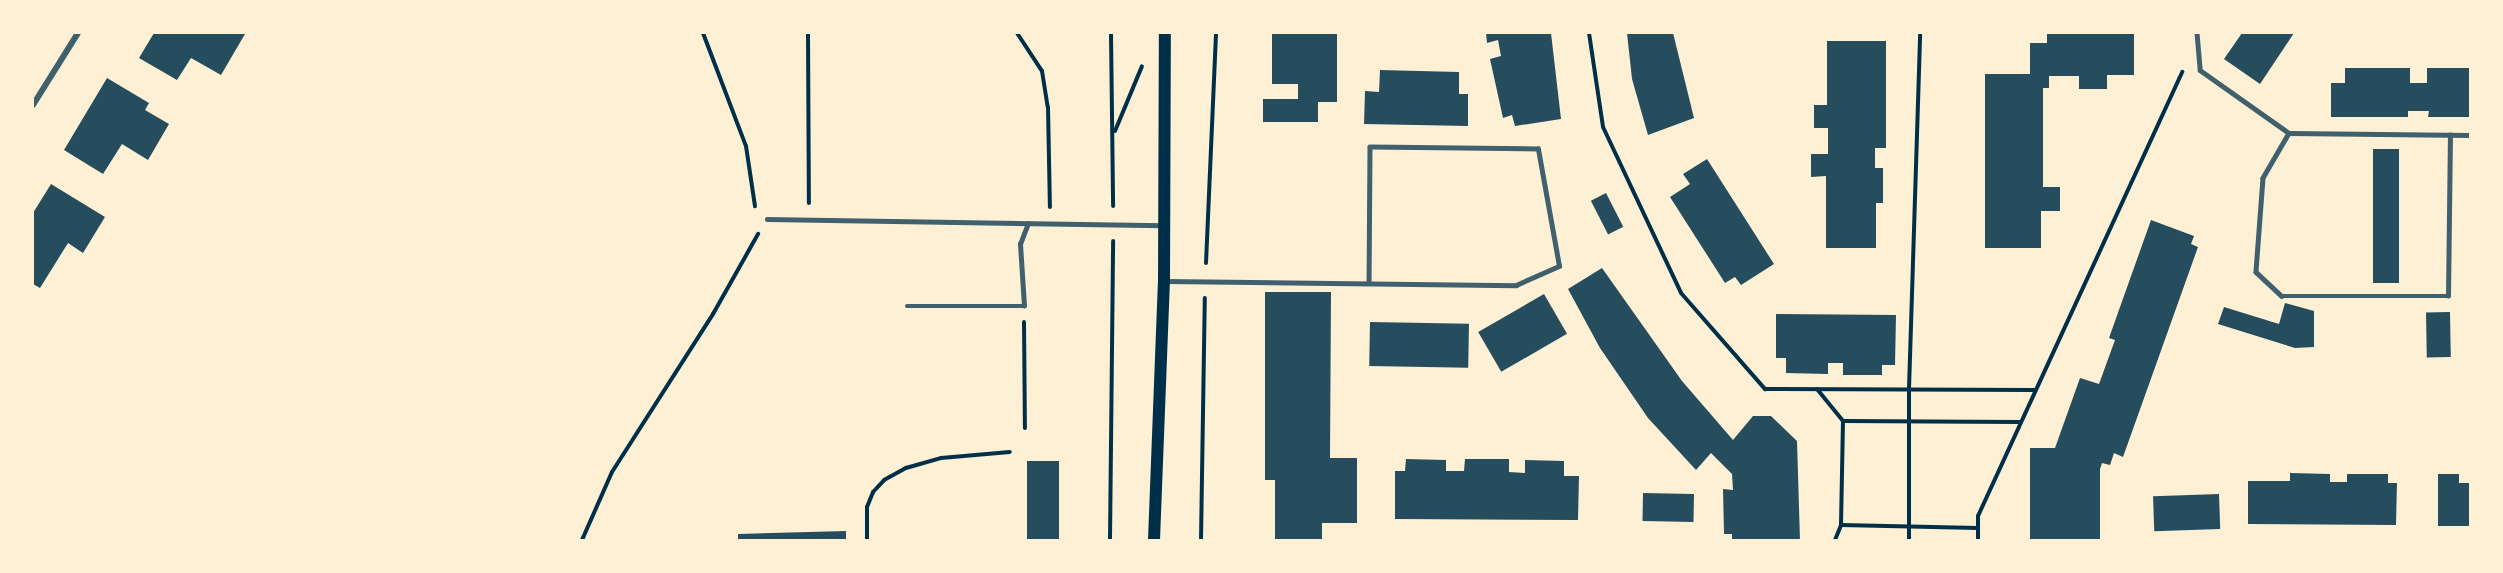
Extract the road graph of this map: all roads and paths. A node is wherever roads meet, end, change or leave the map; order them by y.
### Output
1 (78, 33) edge
2 (703, 33) edge
3 (808, 33) edge
4 (1017, 33) edge
5 (1112, 33) edge
6 (1165, 33) edge
7 (1589, 33) edge
8 (1920, 33) edge
9 (2196, 33) edge
10 (1145, 58) dead end
11 (2185, 65) dead end
12 (33, 105) edge
13 (1114, 133) junction
14 (2289, 133) junction
15 (2450, 135) junction
16 (2470, 135) edge
17 (809, 217) junction
18 (767, 219) junction
19 (1028, 223) junction
20 (1113, 225) junction
21 (1163, 225) junction
22 (1164, 281) junction
23 (1369, 283) junction
24 (907, 306) dead end
25 (1024, 306) junction
26 (1816, 389) junction
27 (1909, 389) junction
28 (2034, 390) junction
29 (1843, 422) junction
30 (1909, 422) junction
31 (2019, 422) junction
32 (1024, 428) dead end
33 (1010, 453) dead end
34 (1841, 525) junction
35 (1909, 526) junction
36 (1978, 528) junction
37 (582, 540) edge
38 (867, 540) edge
39 (1110, 540) edge
40 (1154, 540) edge
41 (1835, 540) edge
42 (1910, 540) edge
43 (1978, 540) edge

1 - 12 street
2 - 18 path
3 - 17 path
4 - 19 path
5 - 13 path
6 - 21 main road
7 - 26 path
8 - 27 path
9 - 14 lane
10 - 13 path
11 - 28 path
13 - 20 path
14 - 15 lane
14 - 15 lane
15 - 16 lane
17 - 18 lane
17 - 19 lane
18 - 37 path
19 - 20 lane
19 - 25 lane
20 - 21 lane
20 - 39 path
21 - 22 main road
22 - 23 lane
22 - 40 main road
23 - 23 lane
24 - 25 lane
25 - 32 path
26 - 27 path
26 - 29 path
27 - 28 path
27 - 30 path
28 - 31 path
29 - 30 path
29 - 34 path
30 - 31 path
30 - 35 path
31 - 36 path
33 - 38 path
34 - 35 path
34 - 41 path
35 - 36 path
35 - 42 path
36 - 43 path

